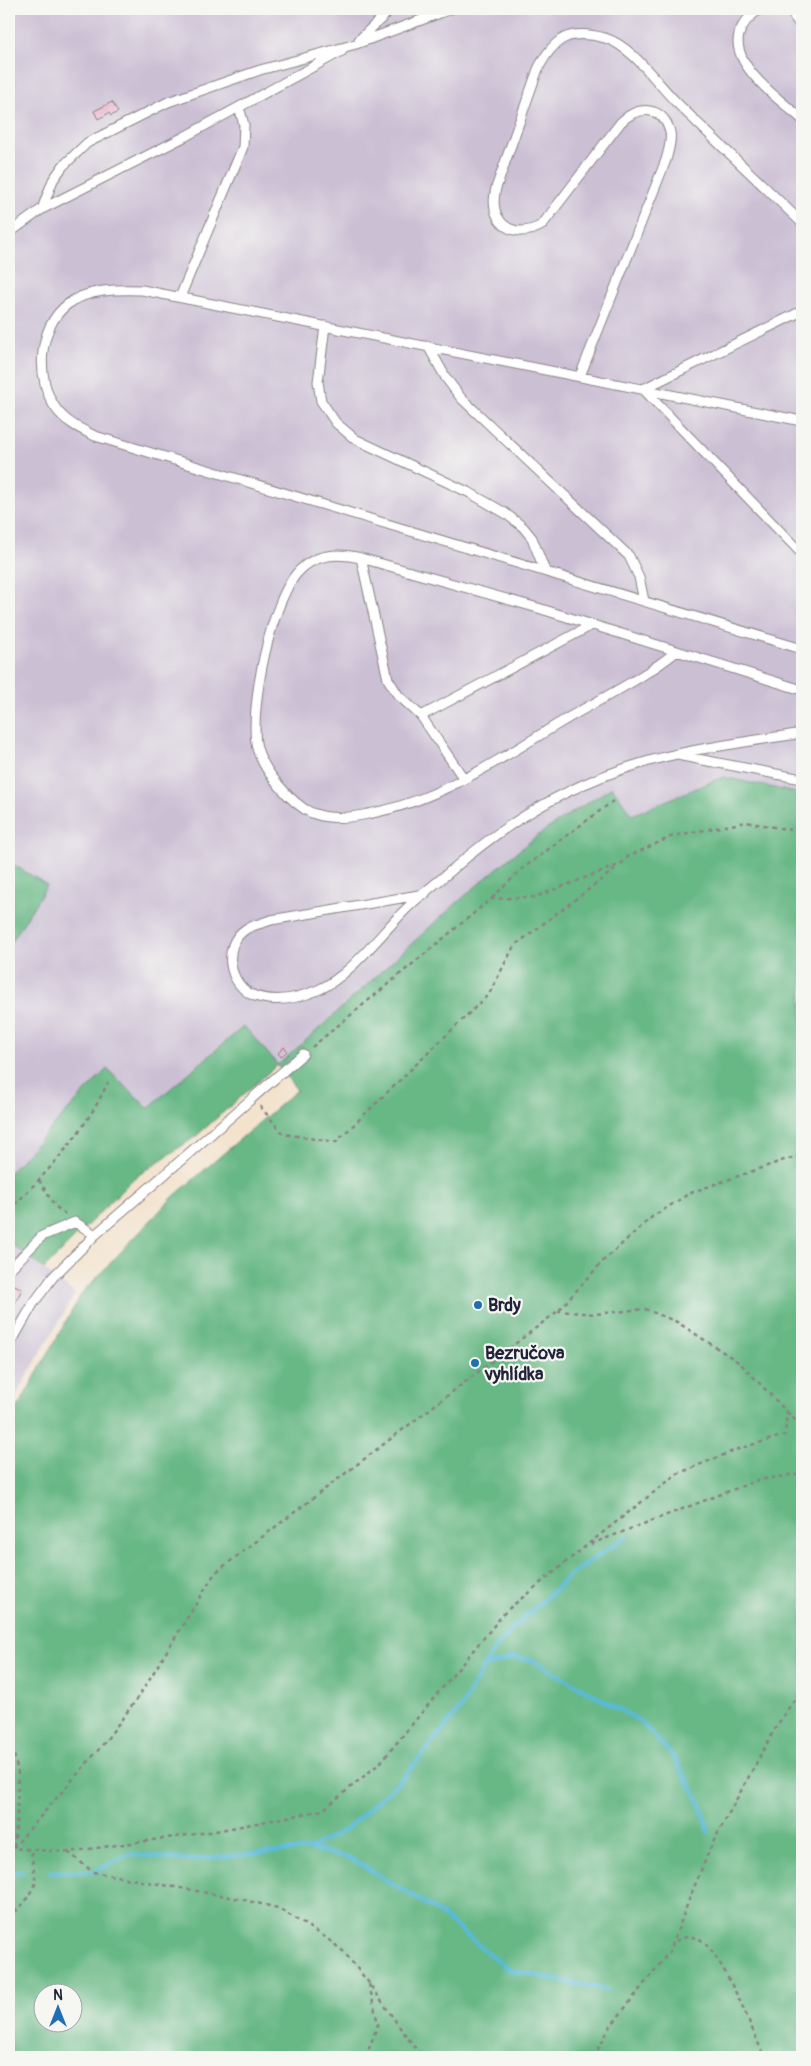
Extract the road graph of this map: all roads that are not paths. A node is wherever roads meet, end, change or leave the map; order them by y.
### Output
1 (391, 9) edge
2 (451, 9) edge
3 (760, 9) edge
4 (789, 9) edge
5 (802, 28) edge
6 (356, 44) junction
7 (239, 107) junction
8 (802, 119) edge
9 (42, 209) junction
10 (802, 223) edge
11 (9, 233) edge
12 (180, 297) junction
13 (802, 311) edge
14 (325, 326) junction
15 (428, 346) junction
16 (580, 376) junction
17 (643, 389) junction
18 (802, 421) edge
19 (802, 554) edge
20 (361, 558) junction
21 (546, 571) junction
22 (644, 601) junction
23 (592, 625) junction
24 (802, 648) edge
25 (677, 651) junction
26 (802, 690) edge
27 (421, 716) junction
28 (802, 733) edge
29 (677, 755) junction
30 (464, 779) junction
31 (802, 779) edge
32 (425, 894) junction
33 (303, 1054) road end
34 (95, 1235) junction
35 (9, 1270) edge
36 (9, 1346) edge

1 - 6 lane
2 - 6 lane
3 - 8 lane
4 - 5 lane
6 - 7 lane
6 - 9 lane
7 - 9 lane
7 - 12 lane
9 - 11 lane
10 - 16 lane
12 - 14 lane
12 - 21 lane
13 - 17 lane
14 - 15 lane
14 - 21 lane
15 - 16 lane
15 - 22 lane
16 - 17 lane
17 - 18 lane
17 - 19 lane
20 - 23 lane
20 - 27 lane
20 - 30 lane
21 - 22 lane
22 - 24 lane
23 - 25 lane
23 - 27 lane
25 - 26 lane
25 - 30 lane
27 - 30 lane
28 - 29 lane
29 - 31 lane
29 - 32 lane
32 - 32 lane
33 - 34 lane
34 - 35 lane
34 - 36 lane

